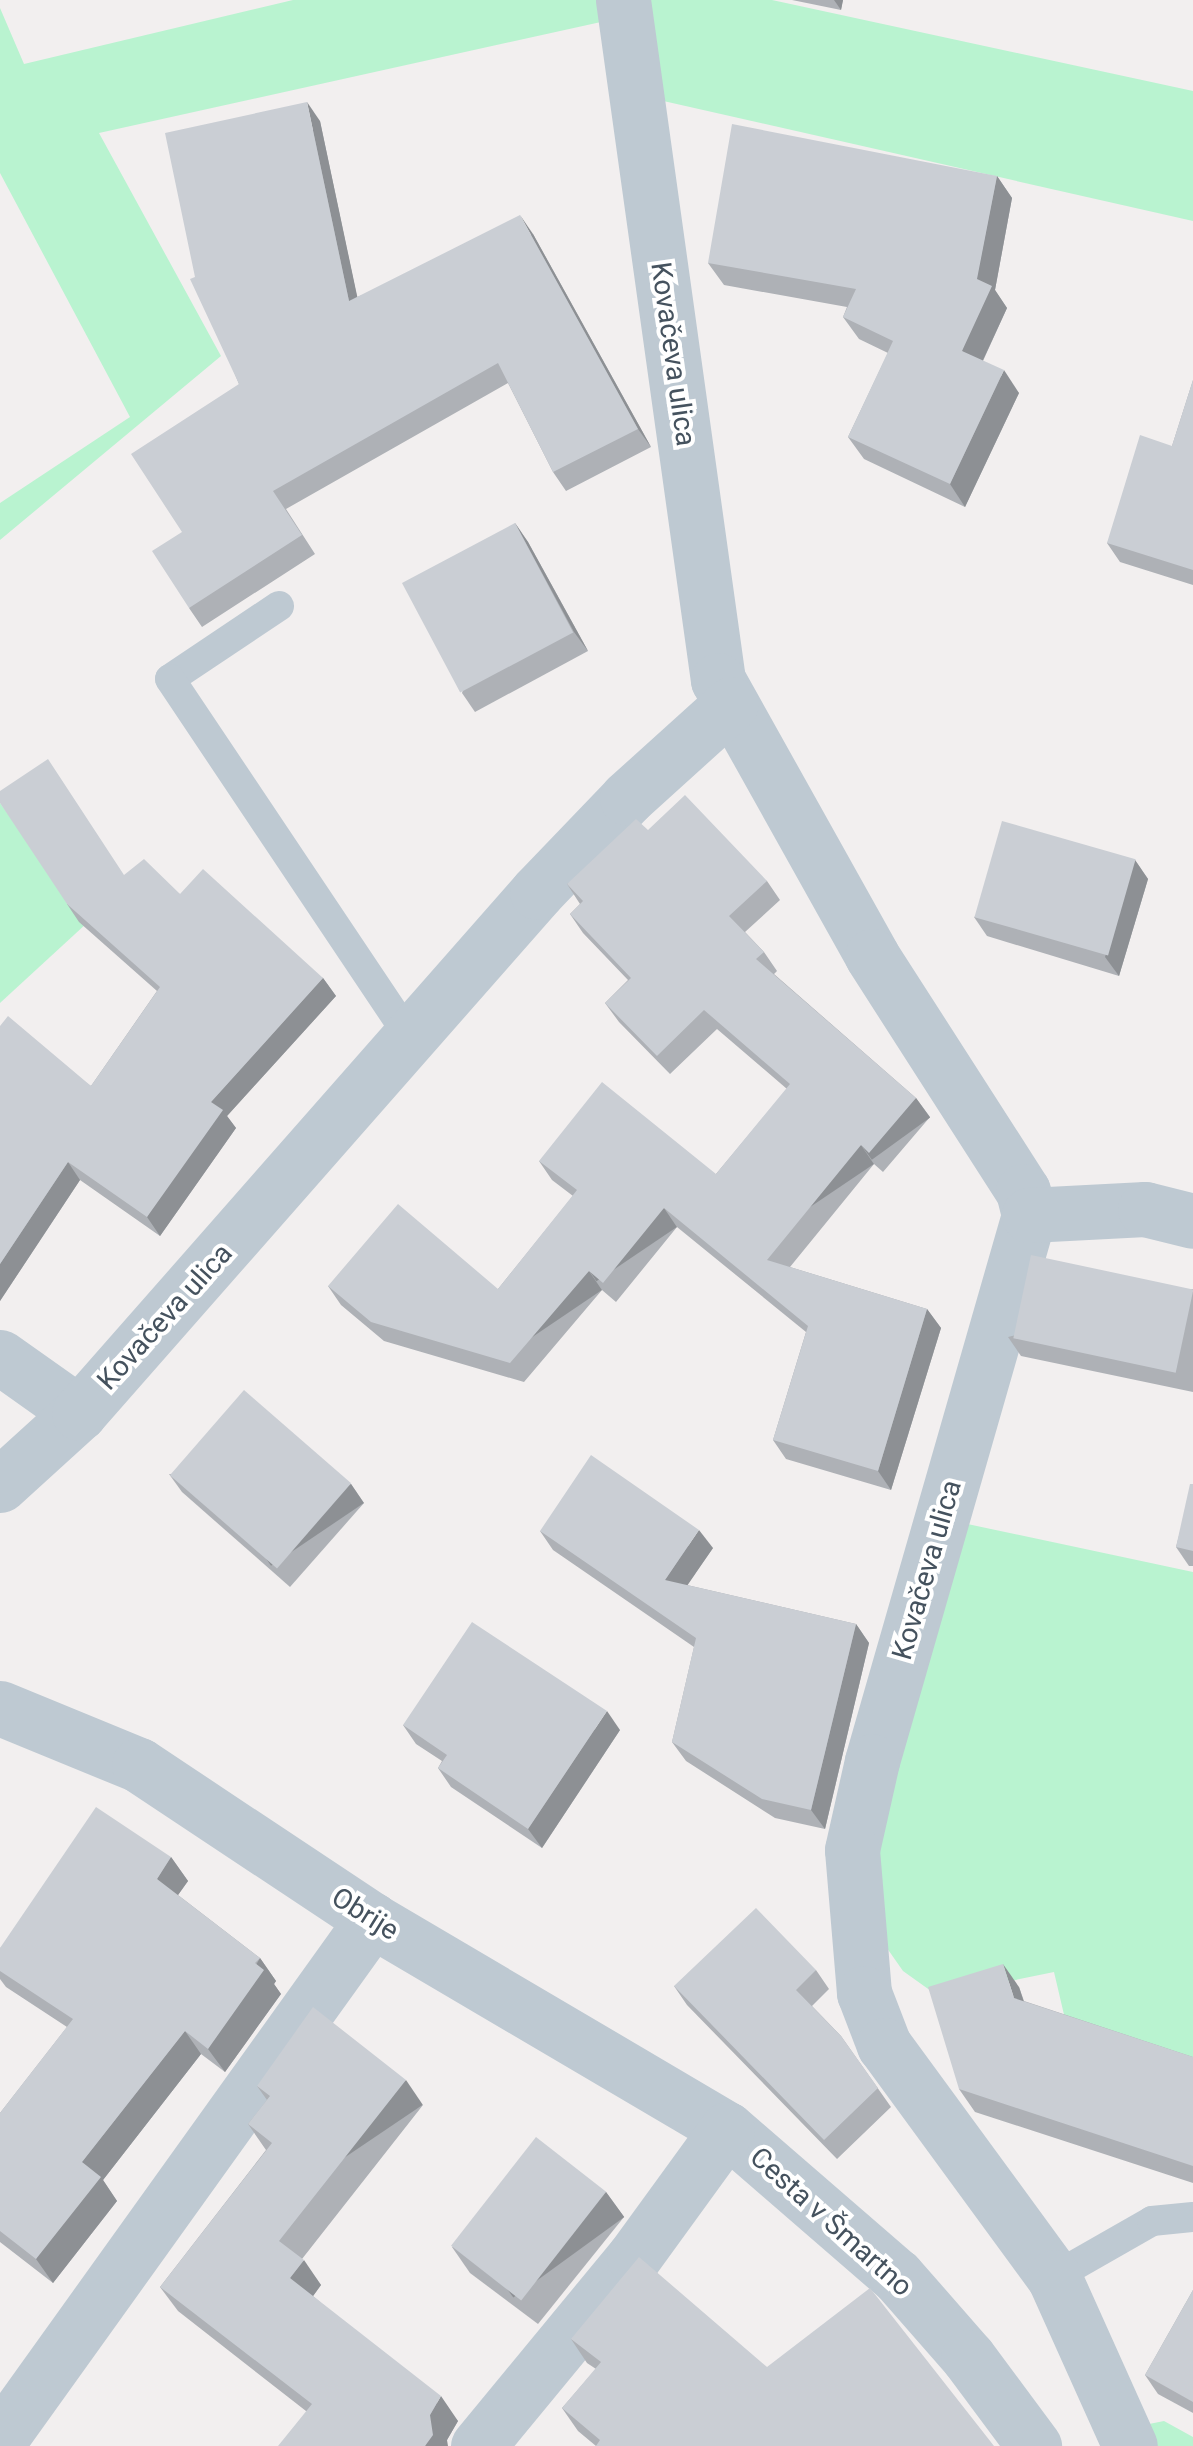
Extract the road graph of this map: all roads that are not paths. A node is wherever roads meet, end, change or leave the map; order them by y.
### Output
1 (624, 0) edge
2 (278, 606) dead end
3 (731, 704) junction
4 (411, 1039) junction
5 (1029, 1215) junction
6 (1193, 1222) edge
7 (0, 1357) edge
8 (79, 1412) junction
9 (0, 1485) edge
10 (0, 1708) edge
11 (372, 1920) junction
12 (727, 2129) junction
13 (1193, 2217) edge
14 (1054, 2277) junction
15 (0, 2439) edge
16 (478, 2446) edge
17 (1034, 2446) edge
18 (1130, 2446) edge

1 - 3 street, Kovačeva ulica
2 - 4 lane
3 - 4 street, Kovačeva ulica
3 - 5 street, Kovačeva ulica
4 - 8 street, Kovačeva ulica
5 - 6 street
5 - 14 street, Kovačeva ulica
7 - 8 street
8 - 9 street, Kovačeva ulica
10 - 11 street, Obrije
11 - 12 street, Obrije
11 - 15 street
12 - 16 street, Cesta v Šmartno
12 - 17 street, Cesta v Šmartno
13 - 14 lane
14 - 18 street, Kovačeva ulica

